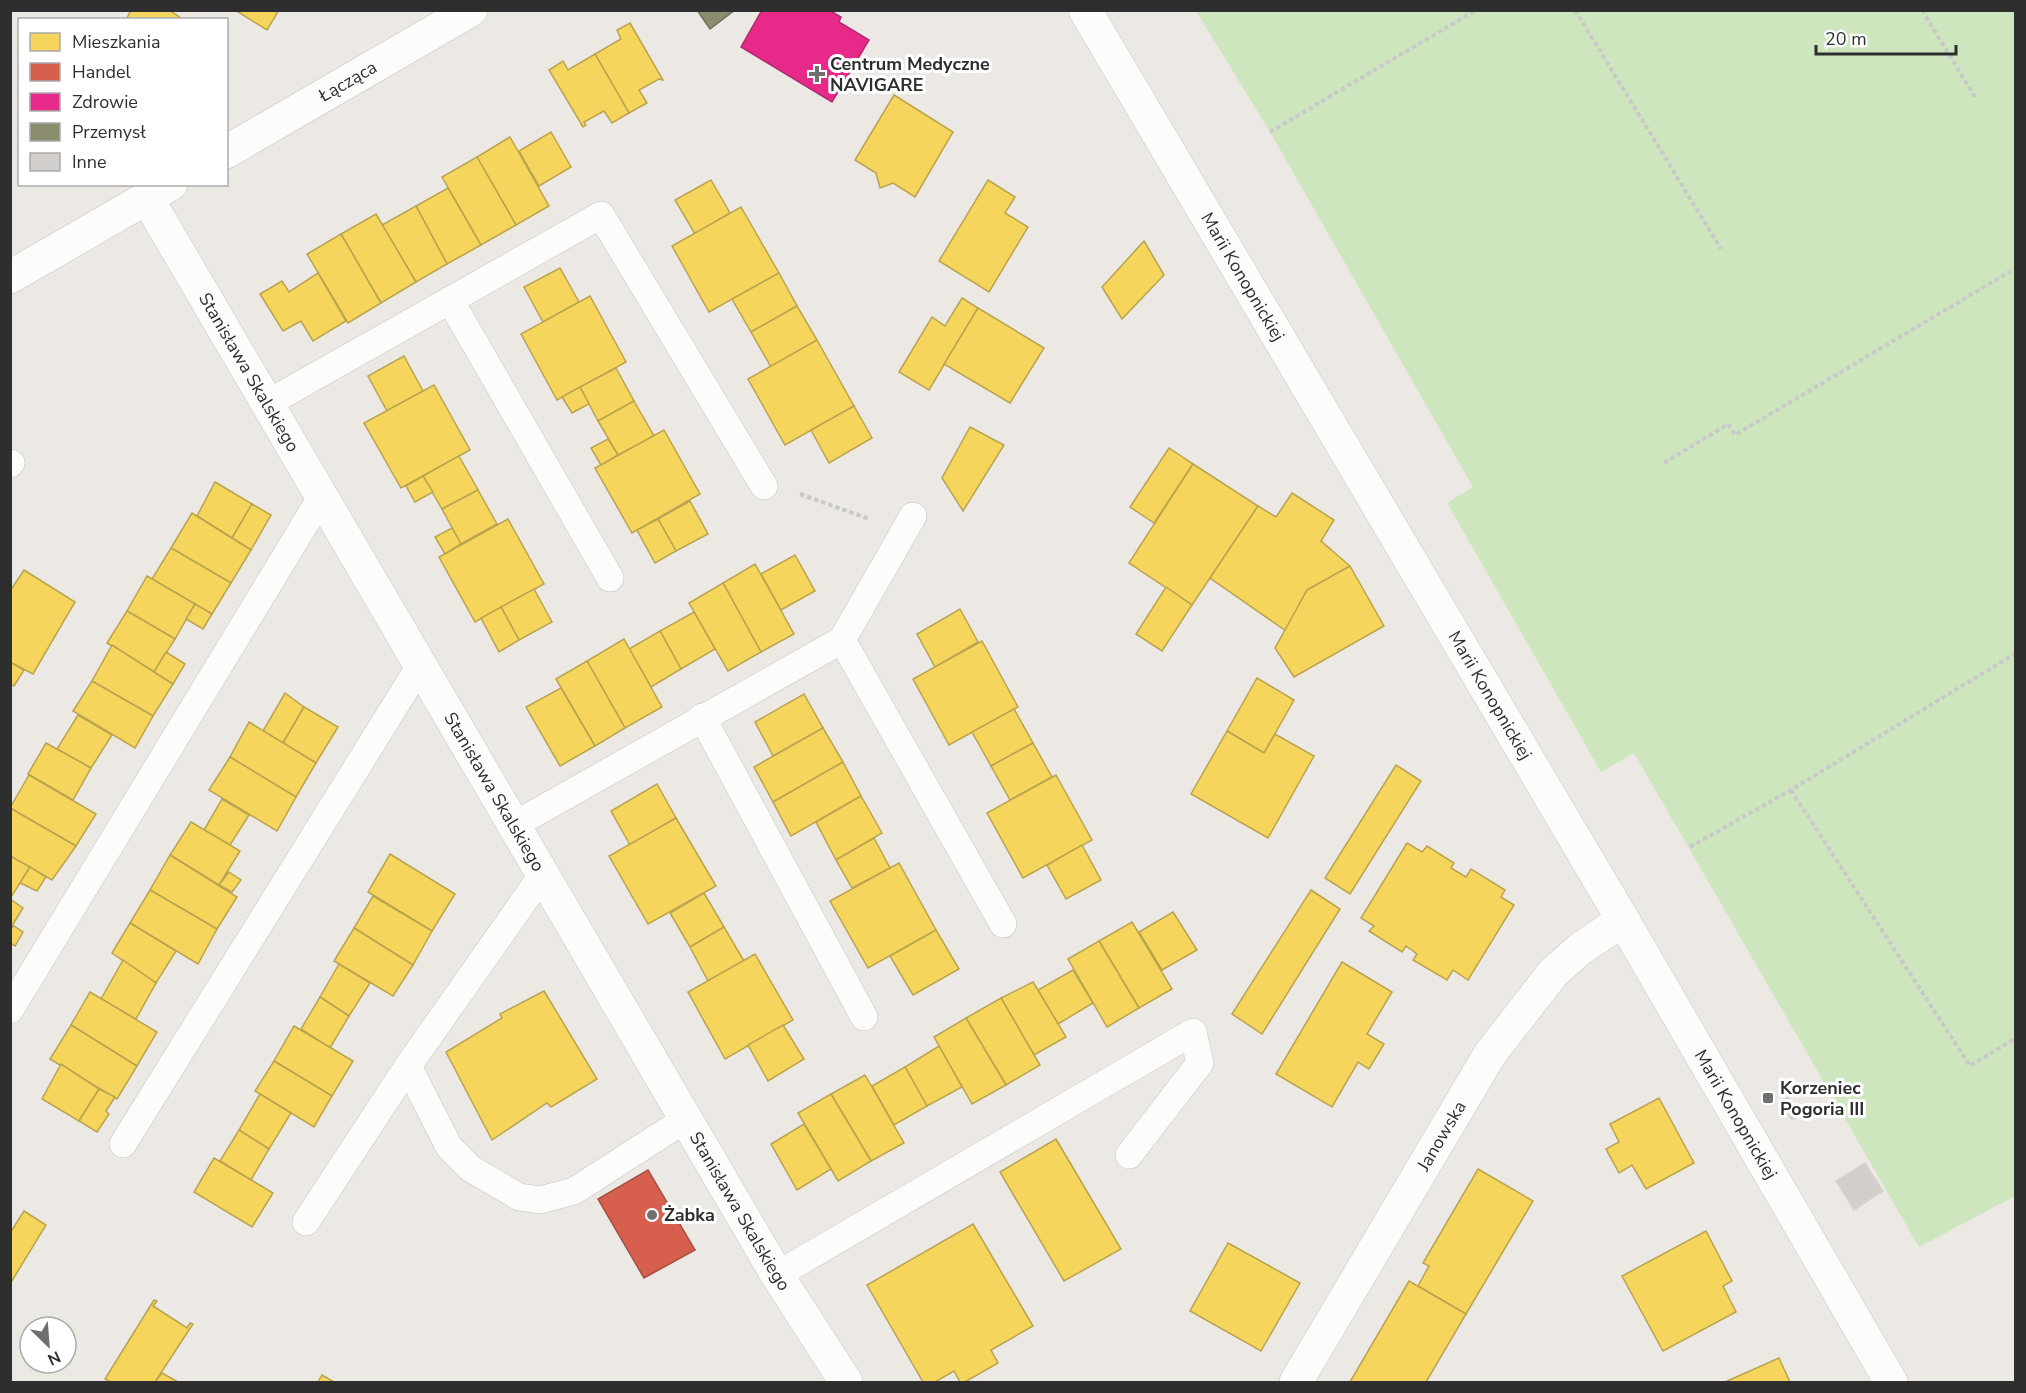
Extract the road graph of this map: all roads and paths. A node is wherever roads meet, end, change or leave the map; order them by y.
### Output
1 (471, 10) edge
2 (1085, 10) edge
3 (1476, 10) edge
4 (1575, 10) edge
5 (1922, 10) edge
6 (1976, 99) dead end
7 (1270, 132) dead end
8 (228, 151) edge
9 (159, 191) edge
10 (1721, 249) dead end
11 (2016, 268) edge
12 (10, 277) edge
13 (450, 300) junction
14 (268, 403) junction
15 (1664, 463) dead end
16 (764, 486) joint
17 (322, 496) junction
18 (909, 523) joint
19 (610, 578) dead end
20 (842, 640) junction
21 (2016, 653) edge
22 (421, 664) junction
23 (702, 717) junction
24 (1791, 790) junction
25 (514, 825) junction
26 (1690, 847) dead end
27 (543, 874) junction
28 (1623, 920) junction
29 (1003, 924) dead end
30 (10, 1010) edge
31 (864, 1017) dead end
32 (2016, 1038) edge
33 (408, 1066) junction
34 (686, 1119) junction
35 (123, 1144) dead end
36 (1129, 1155) dead end
37 (306, 1222) dead end
38 (777, 1275) junction
39 (846, 1383) edge
40 (1296, 1383) edge
41 (1891, 1383) edge

1 - 8 street, Łącząca
2 - 28 street, Marii Konopnickiej
3 - 7 path
4 - 10 path
5 - 6 path
9 - 12 street
9 - 14 street, Stanisława Skalskiego
11 - 15 path
13 - 14 lane
13 - 16 lane
13 - 19 lane
14 - 17 street, Stanisława Skalskiego
16 - 18 path
17 - 22 street, Stanisława Skalskiego
17 - 30 lane
18 - 20 lane
20 - 23 lane
20 - 29 lane
21 - 24 path
22 - 25 street, Stanisława Skalskiego
22 - 35 lane
23 - 25 lane
23 - 31 lane
24 - 26 path
24 - 32 path
25 - 27 street, Stanisława Skalskiego
27 - 33 lane
27 - 34 street, Stanisława Skalskiego
28 - 40 street, Janowska
28 - 41 street, Marii Konopnickiej
33 - 34 lane
33 - 37 lane
34 - 38 street, Stanisława Skalskiego
36 - 38 lane
38 - 39 street, Stanisława Skalskiego

